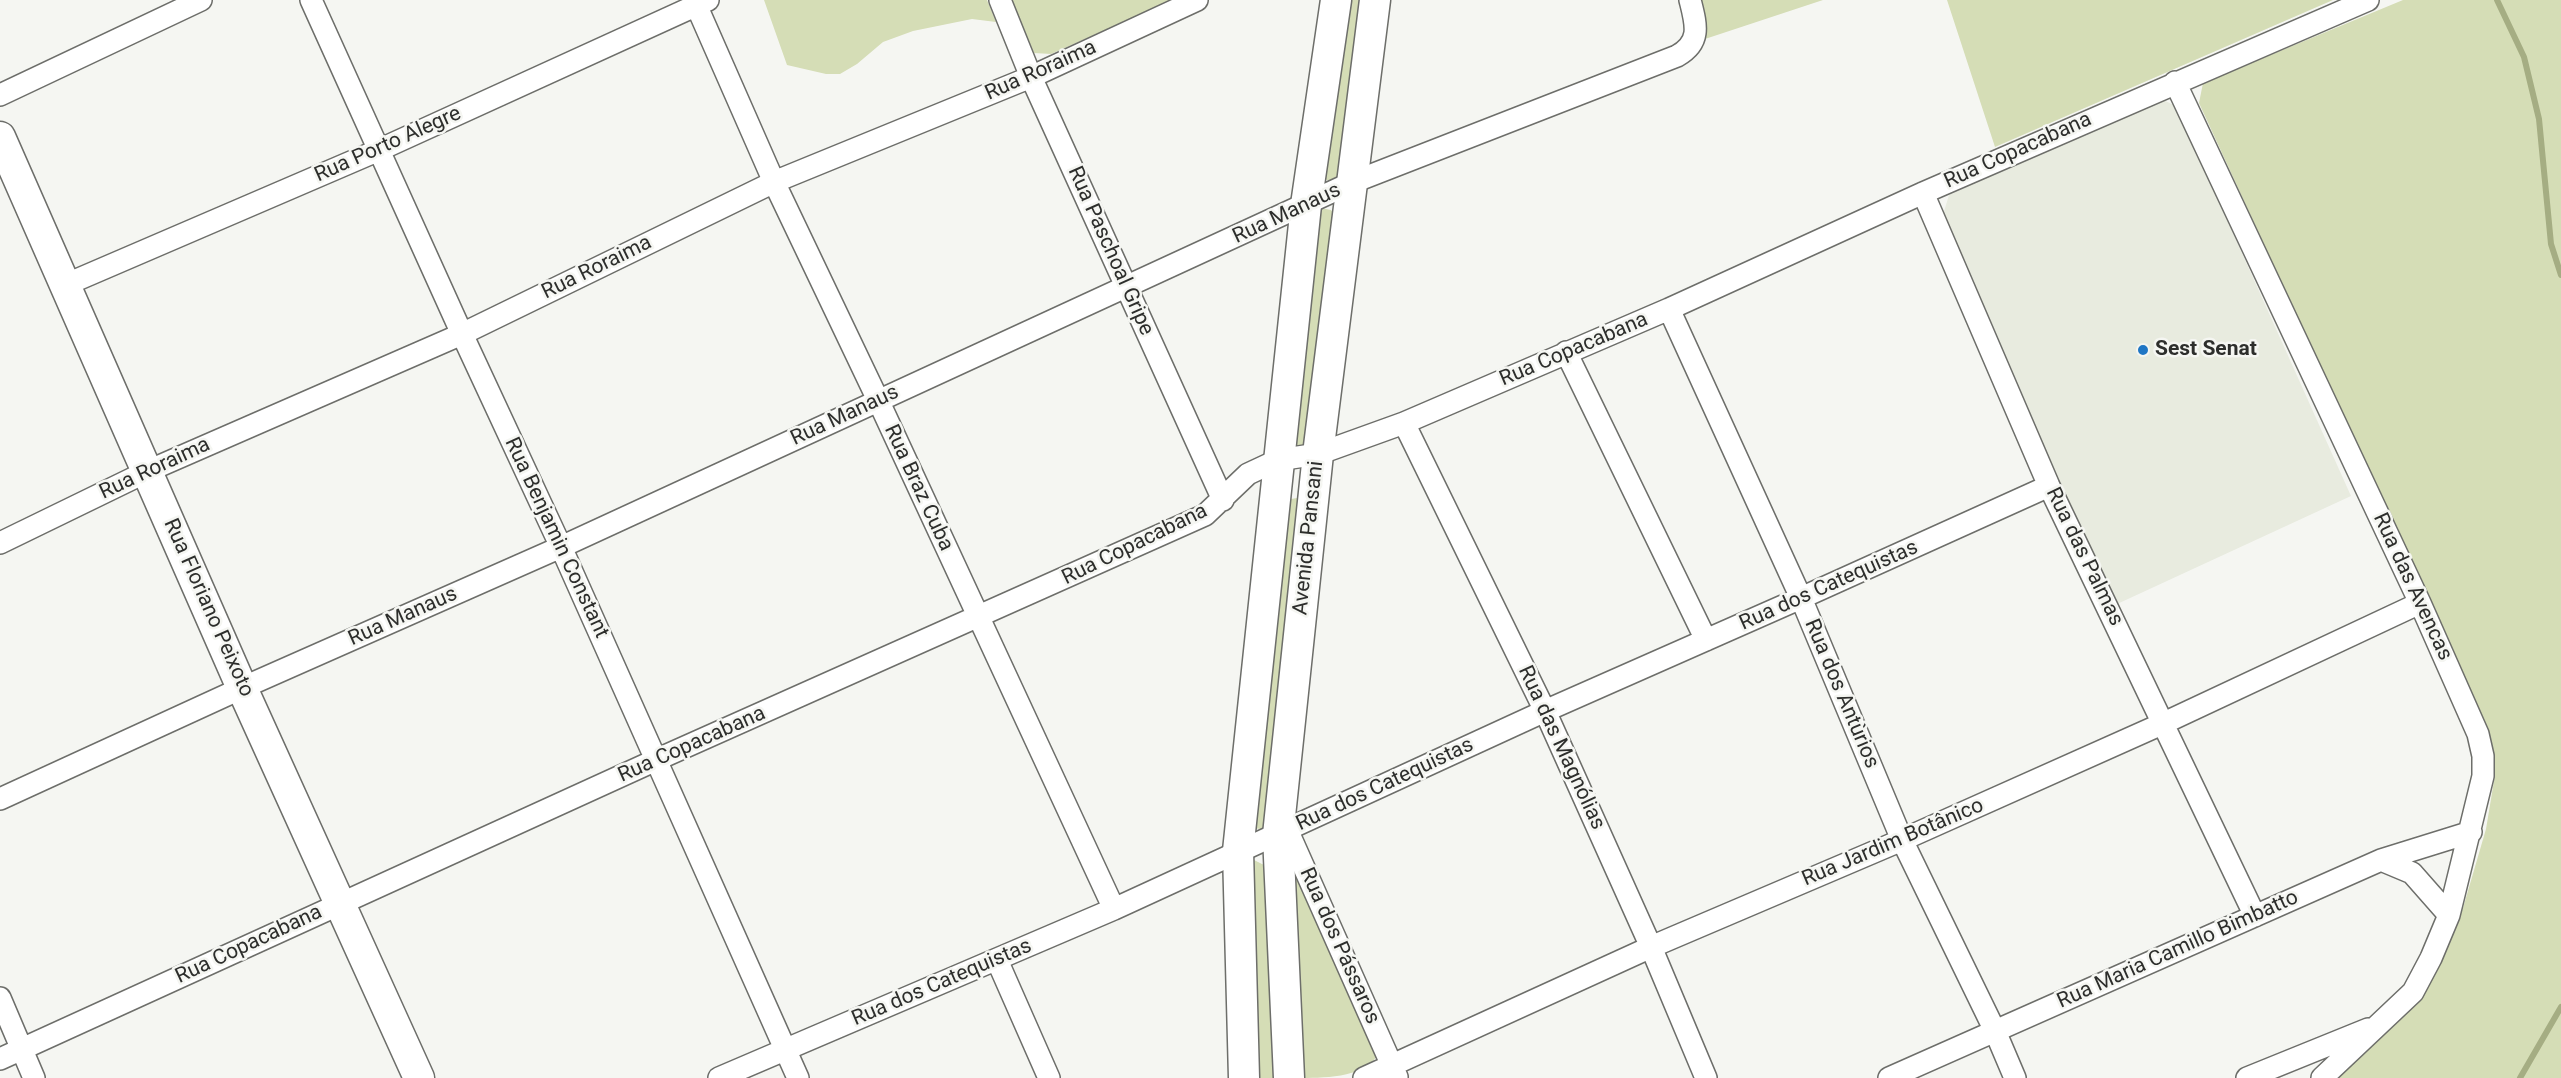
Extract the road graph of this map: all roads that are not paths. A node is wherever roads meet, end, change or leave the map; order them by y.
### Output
1 (201, 0) edge
2 (311, 0) edge
3 (1000, 0) edge
4 (1197, 0) edge
5 (1336, 0) edge
6 (1375, 0) edge
7 (1690, 0) edge
8 (2368, 0) edge
9 (700, 2) edge
10 (1031, 77) junction
11 (2175, 82) junction
12 (0, 95) edge
13 (0, 137) edge
14 (379, 150) junction
15 (774, 182) junction
16 (1351, 183) junction
17 (1923, 193) junction
18 (1306, 205) junction
19 (65, 285) junction
20 (1126, 288) junction
21 (1669, 309) junction
22 (462, 334) junction
23 (1566, 352) junction
24 (878, 400) junction
25 (1404, 423) junction
26 (1318, 454) junction
27 (1278, 460) junction
28 (148, 471) junction
29 (2049, 486) junction
30 (1223, 500) junction
31 (0, 543) edge
32 (561, 548) junction
33 (1801, 598) junction
34 (2420, 603) junction
35 (978, 618) junction
36 (1706, 640) junction
37 (242, 688) junction
38 (1545, 711) junction
39 (2164, 723) junction
40 (656, 760) junction
41 (0, 799) edge
42 (1282, 827) junction
43 (2471, 832) junction
44 (1902, 840) junction
45 (1238, 851) junction
46 (2380, 861) junction
47 (341, 903) junction
48 (1114, 909) junction
49 (2449, 915) junction
50 (2255, 916) junction
51 (1651, 947) junction
52 (997, 960) junction
53 (0, 998) edge
54 (2380, 1024) junction
55 (1995, 1031) junction
56 (785, 1048) junction
57 (21, 1049) junction
58 (0, 1059) edge
59 (1395, 1072) edge
60 (34, 1078) edge
61 (419, 1078) edge
62 (719, 1078) edge
63 (798, 1078) edge
64 (1049, 1078) edge
65 (1244, 1078) edge
66 (1289, 1078) edge
67 (1364, 1078) edge
68 (1706, 1078) edge
69 (1889, 1078) edge
70 (2015, 1078) edge
71 (2247, 1078) edge
72 (2322, 1078) edge

1 - 12 street
2 - 14 street, Rua Benjamin Constant
3 - 10 street, Rua Paschoal Gripe
4 - 10 street, Rua Roraima
5 - 18 main road, Avenida Pansani
6 - 16 main road, Avenida Pansani
7 - 16 street, Rua Manaus
8 - 11 street, Rua Copacabana
9 - 14 street, Rua Porto Alegre
9 - 15 street, Rua Braz Cuba
10 - 15 street, Rua Roraima
10 - 20 street, Rua Paschoal Gripe
11 - 17 street, Rua Copacabana
11 - 34 street, Rua das Avencas
13 - 19 main road, Rua Floriano Peixoto
14 - 19 street, Rua Porto Alegre
14 - 22 street, Rua Benjamin Constant
15 - 22 street, Rua Roraima
15 - 24 street, Rua Braz Cuba
16 - 18 street, Rua Manaus
16 - 26 main road, Avenida Pansani
17 - 21 street, Rua Copacabana
17 - 29 street, Rua das Palmas
18 - 20 street, Rua Manaus
18 - 27 main road, Avenida Pansani
19 - 28 main road, Rua Floriano Peixoto
20 - 24 street, Rua Manaus
20 - 30 street, Rua Paschoal Gripe
21 - 23 street, Rua Copacabana
21 - 33 street, Rua dos Antùrios
22 - 28 street, Rua Roraima
22 - 32 street, Rua Benjamin Constant
23 - 25 street, Rua Copacabana
23 - 36 street
24 - 32 street, Rua Manaus
24 - 35 street, Rua Braz Cuba
25 - 26 street, Rua Copacabana
25 - 38 street, Rua das Magnólias
26 - 27 street, Rua Copacabana
26 - 42 main road, Avenida Pansani
27 - 30 street, Rua Copacabana
27 - 45 main road, Avenida Pansani
28 - 31 street, Rua Roraima
28 - 37 main road, Rua Floriano Peixoto
29 - 33 street, Rua dos Catequistas
29 - 39 street, Rua das Palmas
30 - 35 street, Rua Copacabana
32 - 37 street, Rua Manaus
32 - 40 street, Rua Benjamin Constant
33 - 36 street, Rua dos Catequistas
33 - 44 street, Rua dos Antùrios
34 - 39 street, Rua Jardim Botânico
34 - 43 street, Rua das Avencas
35 - 40 street, Rua Copacabana
35 - 48 street, Rua Braz Cuba
36 - 38 street, Rua dos Catequistas
37 - 41 street, Rua Manaus
37 - 47 main road, Rua Floriano Peixoto
38 - 42 street, Rua dos Catequistas
38 - 51 street, Rua das Magnólias
39 - 44 street, Rua Jardim Botânico
39 - 50 street, Rua das Palmas
40 - 47 street, Rua Copacabana
40 - 56 street, Rua Benjamin Constant
42 - 45 street, Rua dos Catequistas
42 - 59 street, Rua dos Pássaros
42 - 66 main road, Avenida Pansani
43 - 46 street, Rua Maria Camillo Bimbatto
43 - 49 street, Rua das Avencas
44 - 51 street, Rua Jardim Botânico
44 - 55 street, Rua dos Antùrios
45 - 48 street, Rua dos Catequistas
45 - 65 main road, Avenida Pansani
46 - 49 street
46 - 50 street, Rua Maria Camillo Bimbatto
47 - 57 street, Rua Copacabana
47 - 61 main road, Rua Floriano Peixoto
48 - 52 street, Rua dos Catequistas
49 - 54 street, Rua das Avencas
50 - 55 street, Rua Maria Camillo Bimbatto
51 - 59 street, Rua Jardim Botânico
51 - 68 street, Rua das Magnólias
52 - 56 street, Rua dos Catequistas
52 - 64 street
53 - 57 street
54 - 71 street
54 - 72 street, Rua das Avencas
55 - 69 street, Rua Maria Camillo Bimbatto
55 - 70 street, Rua dos Antùrios
56 - 62 street, Rua dos Catequistas
56 - 63 street, Rua Benjamin Constant
57 - 58 street, Rua Copacabana
57 - 60 street
59 - 67 street, Rua Jardim Botânico

